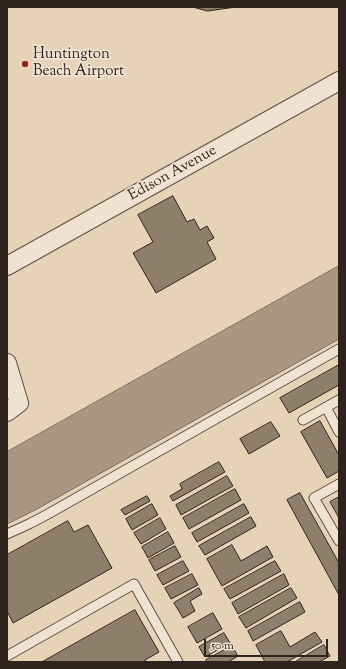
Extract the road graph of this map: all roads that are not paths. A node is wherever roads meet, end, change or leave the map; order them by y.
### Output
1 (339, 81) edge
2 (7, 266) edge
3 (339, 349) edge
4 (7, 363) edge
5 (339, 400) edge
6 (326, 407) junction
7 (7, 412) edge
8 (303, 420) dead end
9 (339, 431) edge
10 (339, 484) edge
11 (7, 534) edge
12 (339, 541) edge
13 (7, 656) edge
14 (178, 662) edge

1 - 2 street, Edison Avenue
3 - 11 lane
4 - 7 street
5 - 6 lane
6 - 8 lane
6 - 9 lane
10 - 12 lane
13 - 14 lane

